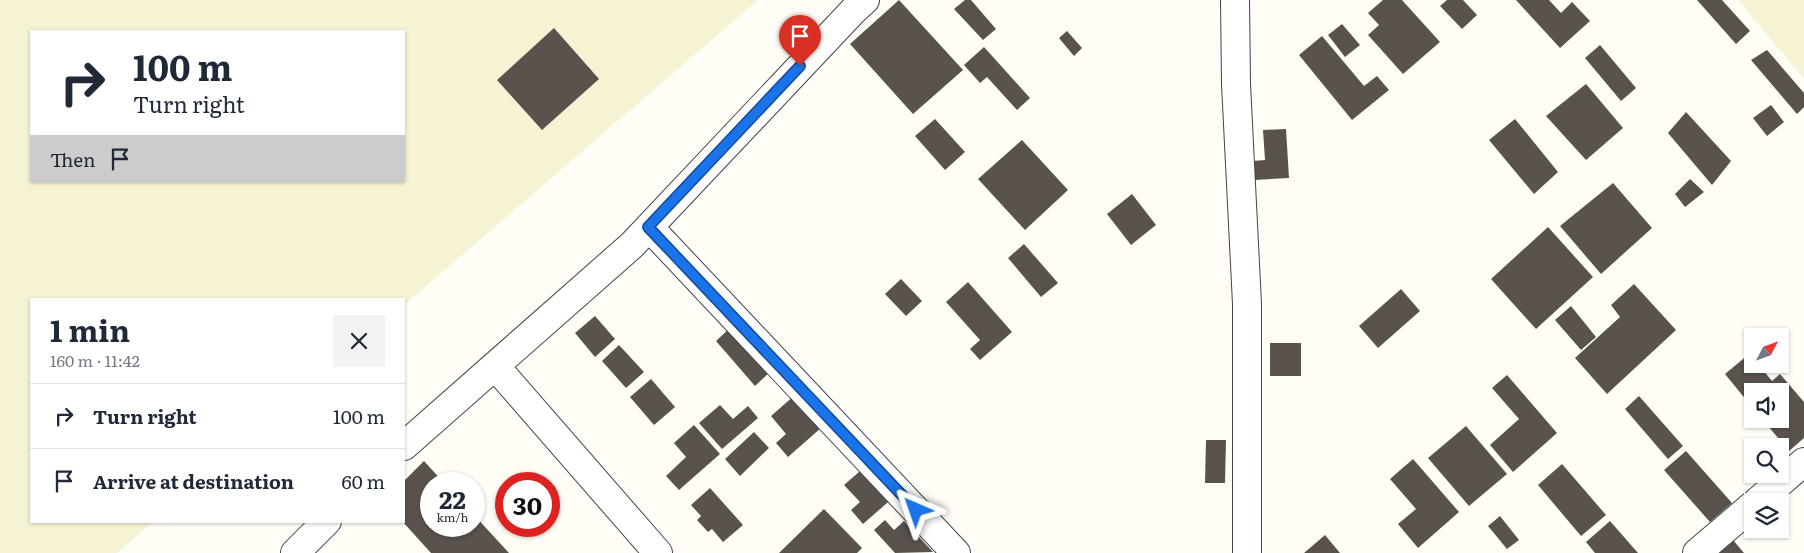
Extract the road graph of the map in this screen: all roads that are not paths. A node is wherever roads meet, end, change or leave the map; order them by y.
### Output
1 (864, 0) edge
2 (1235, 0) edge
3 (648, 227) junction
4 (495, 366) junction
5 (405, 445) edge
6 (1804, 462) edge
7 (1767, 493) edge
8 (1744, 513) edge
9 (325, 523) edge
10 (295, 553) edge
11 (658, 553) edge
12 (956, 553) edge
13 (1247, 553) edge
14 (1697, 553) edge

1 - 3 street
2 - 13 street
3 - 4 street
3 - 12 street
4 - 5 street
4 - 11 street
6 - 7 street
8 - 14 street
9 - 10 street

